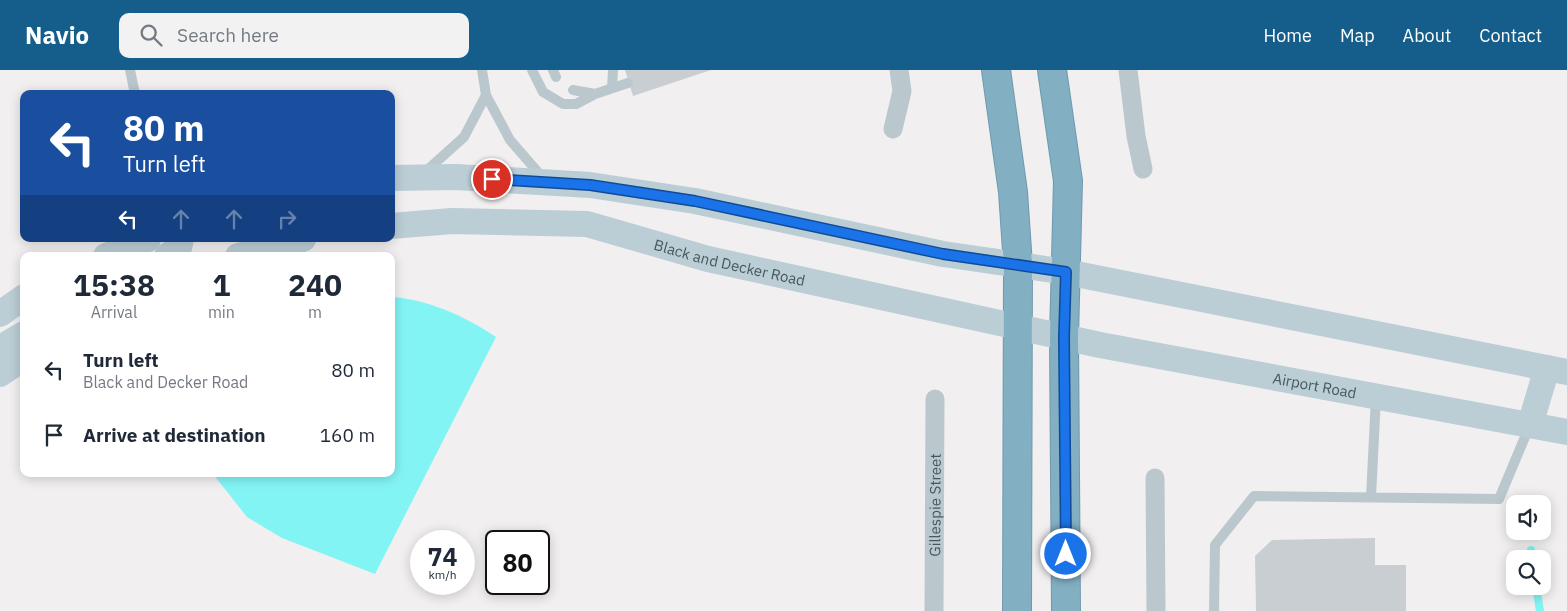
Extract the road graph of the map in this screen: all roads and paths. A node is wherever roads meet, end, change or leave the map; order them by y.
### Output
1 (130, 70) edge
2 (482, 70) edge
3 (532, 70) edge
4 (613, 70) edge
5 (899, 70) edge
6 (996, 70) edge
7 (1052, 70) edge
8 (1128, 70) edge
9 (628, 83) dead end
10 (612, 88) junction
11 (134, 90) edge
12 (573, 90) dead end
13 (595, 94) junction
14 (486, 95) junction
15 (893, 128) dead end
16 (1143, 169) dead end
17 (420, 177) junction
18 (395, 178) edge
19 (546, 182) junction
20 (395, 226) edge
21 (117, 242) edge
22 (141, 242) edge
23 (180, 242) edge
24 (292, 242) edge
25 (106, 252) edge
26 (116, 252) edge
27 (173, 252) edge
28 (253, 252) edge
29 (1018, 265) junction
30 (1066, 272) junction
31 (20, 300) edge
32 (0, 314) edge
33 (1017, 327) junction
34 (20, 336) edge
35 (1064, 337) junction
36 (0, 348) edge
37 (20, 361) edge
38 (1557, 370) edge
39 (0, 374) edge
40 (1376, 396) junction
41 (935, 399) dead end
42 (1530, 425) junction
43 (1567, 432) edge
44 (1155, 478) dead end
45 (1371, 497) junction
46 (934, 611) edge
47 (1017, 611) edge
48 (1066, 611) edge
49 (1156, 611) edge
50 (1214, 611) edge

1 - 11 lane
2 - 14 lane
3 - 13 lane
4 - 10 lane
5 - 15 street
6 - 29 highway
7 - 30 highway
8 - 16 street
9 - 10 lane
10 - 13 lane
12 - 13 lane
14 - 17 lane
14 - 19 lane
17 - 18 main road
17 - 19 main road
19 - 29 main road
20 - 33 main road, Black and Decker Road
21 - 25 lane
22 - 26 main road
23 - 27 main road
24 - 28 main road
29 - 30 main road
29 - 33 highway
30 - 35 highway
30 - 38 main road
31 - 32 main road
33 - 35 main road, Black and Decker Road
33 - 47 highway
34 - 36 main road
35 - 40 main road, Airport Road
35 - 48 highway
37 - 39 main road
38 - 42 main road
40 - 42 main road, Airport Road
40 - 45 lane
41 - 46 street, Gillespie Street
42 - 43 main road, Airport Road
42 - 45 lane
44 - 49 street
45 - 50 lane

